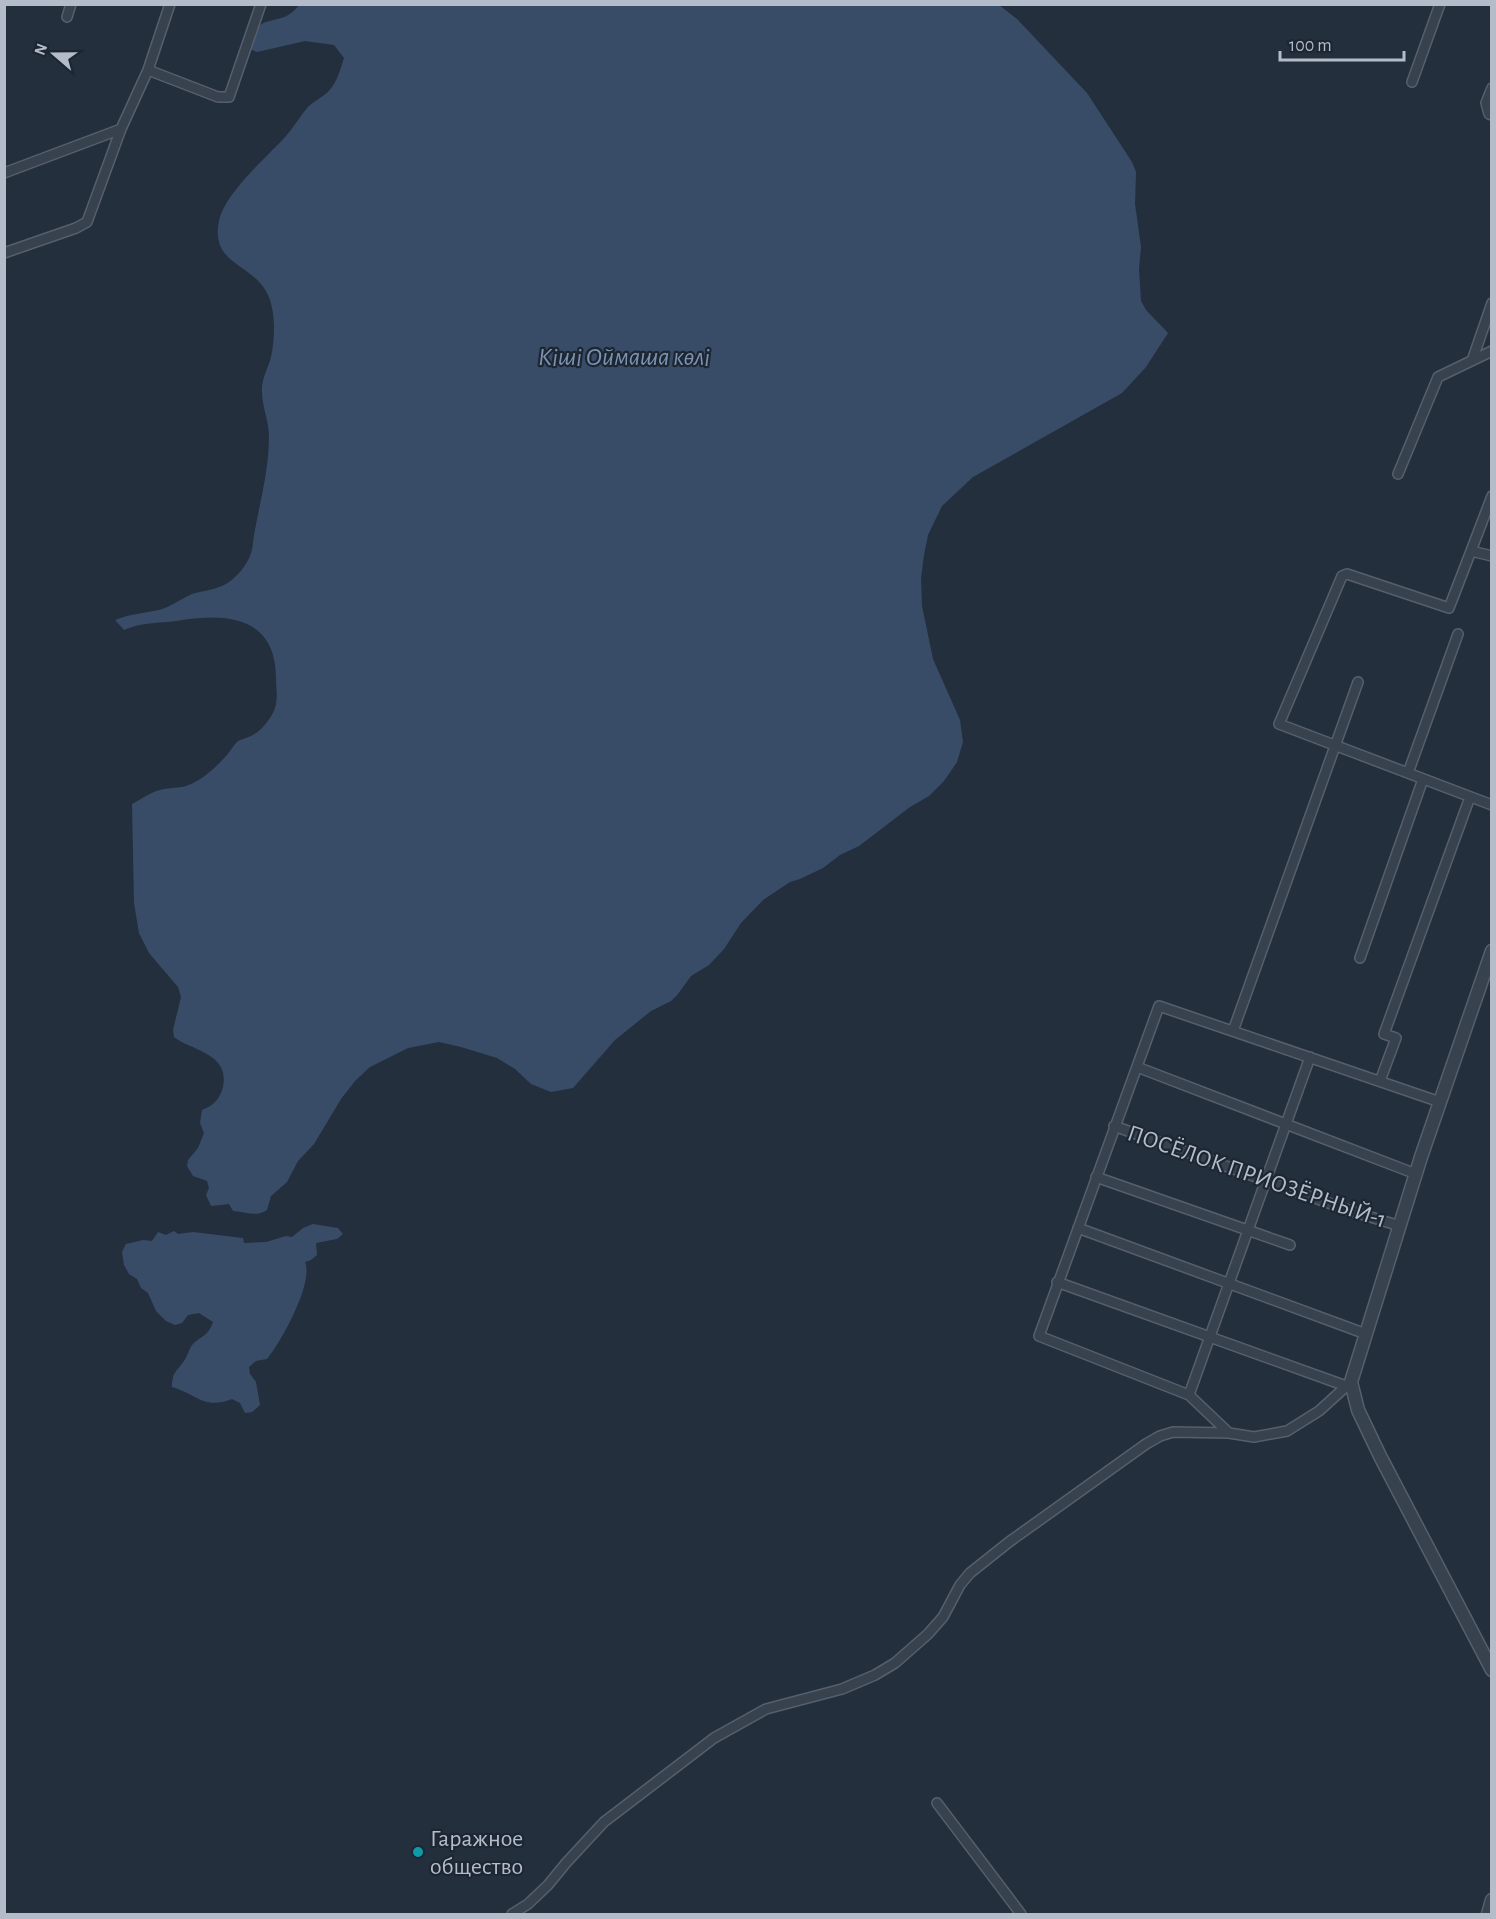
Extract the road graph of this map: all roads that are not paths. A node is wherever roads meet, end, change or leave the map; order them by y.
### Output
1 (71, 4) edge
2 (170, 4) edge
3 (261, 4) edge
4 (1440, 4) edge
5 (67, 17) dead end
6 (148, 70) junction
7 (1412, 82) dead end
8 (1491, 88) edge
9 (1491, 115) edge
10 (121, 129) junction
11 (4, 173) edge
12 (4, 253) edge
13 (1491, 303) edge
14 (1491, 351) edge
15 (1473, 358) junction
16 (1398, 474) dead end
17 (1491, 496) edge
18 (1472, 551) junction
19 (1491, 556) edge
20 (1458, 634) dead end
21 (1358, 682) dead end
22 (1335, 745) junction
23 (1408, 773) junction
24 (1423, 779) junction
25 (1470, 797) junction
26 (1491, 805) edge
27 (1491, 951) edge
28 (1360, 958) dead end
29 (1233, 1031) junction
30 (1310, 1058) junction
31 (1137, 1067) junction
32 (1380, 1081) junction
33 (1440, 1102) junction
34 (1286, 1123) junction
35 (1114, 1126) junction
36 (1416, 1174) junction
37 (1096, 1177) junction
38 (1266, 1179) junction
39 (1400, 1226) junction
40 (1078, 1228) junction
41 (1248, 1232) junction
42 (1290, 1245) dead end
43 (1057, 1282) junction
44 (1229, 1283) junction
45 (1366, 1334) junction
46 (1210, 1336) junction
47 (1348, 1384) junction
48 (1189, 1395) junction
49 (1229, 1433) junction
50 (1491, 1670) edge
51 (937, 1803) dead end
52 (1491, 1900) edge
53 (512, 1914) edge
54 (1021, 1914) edge
55 (1488, 1914) edge

1 - 5 street
2 - 6 street
3 - 6 street
4 - 7 street
6 - 10 street
8 - 9 street
10 - 11 street
10 - 12 street
13 - 15 street
14 - 15 street
15 - 16 street
17 - 18 street
18 - 19 street
18 - 22 street
20 - 23 street
21 - 22 street
22 - 23 street
22 - 29 street
23 - 24 street
24 - 25 street
24 - 28 street
25 - 26 street
25 - 32 street
27 - 33 street
29 - 30 street
29 - 31 street
30 - 32 street
30 - 34 street
31 - 34 street
31 - 35 street
32 - 33 street
33 - 36 street
34 - 36 street
34 - 38 street
35 - 37 street
35 - 38 street, ПОСЁЛОК ПРИОЗЁРНЫЙ-1
36 - 39 street
37 - 40 street
37 - 41 street
38 - 39 street, ПОСЁЛОК ПРИОЗЁРНЫЙ-1
38 - 41 street
39 - 45 street
40 - 43 street
40 - 44 street
41 - 42 street
41 - 44 street
43 - 46 street
43 - 48 street
44 - 45 street
44 - 46 street
45 - 47 street
46 - 47 street
46 - 48 street
47 - 49 street
47 - 50 street
48 - 49 street
49 - 53 street
51 - 54 street
52 - 55 street

